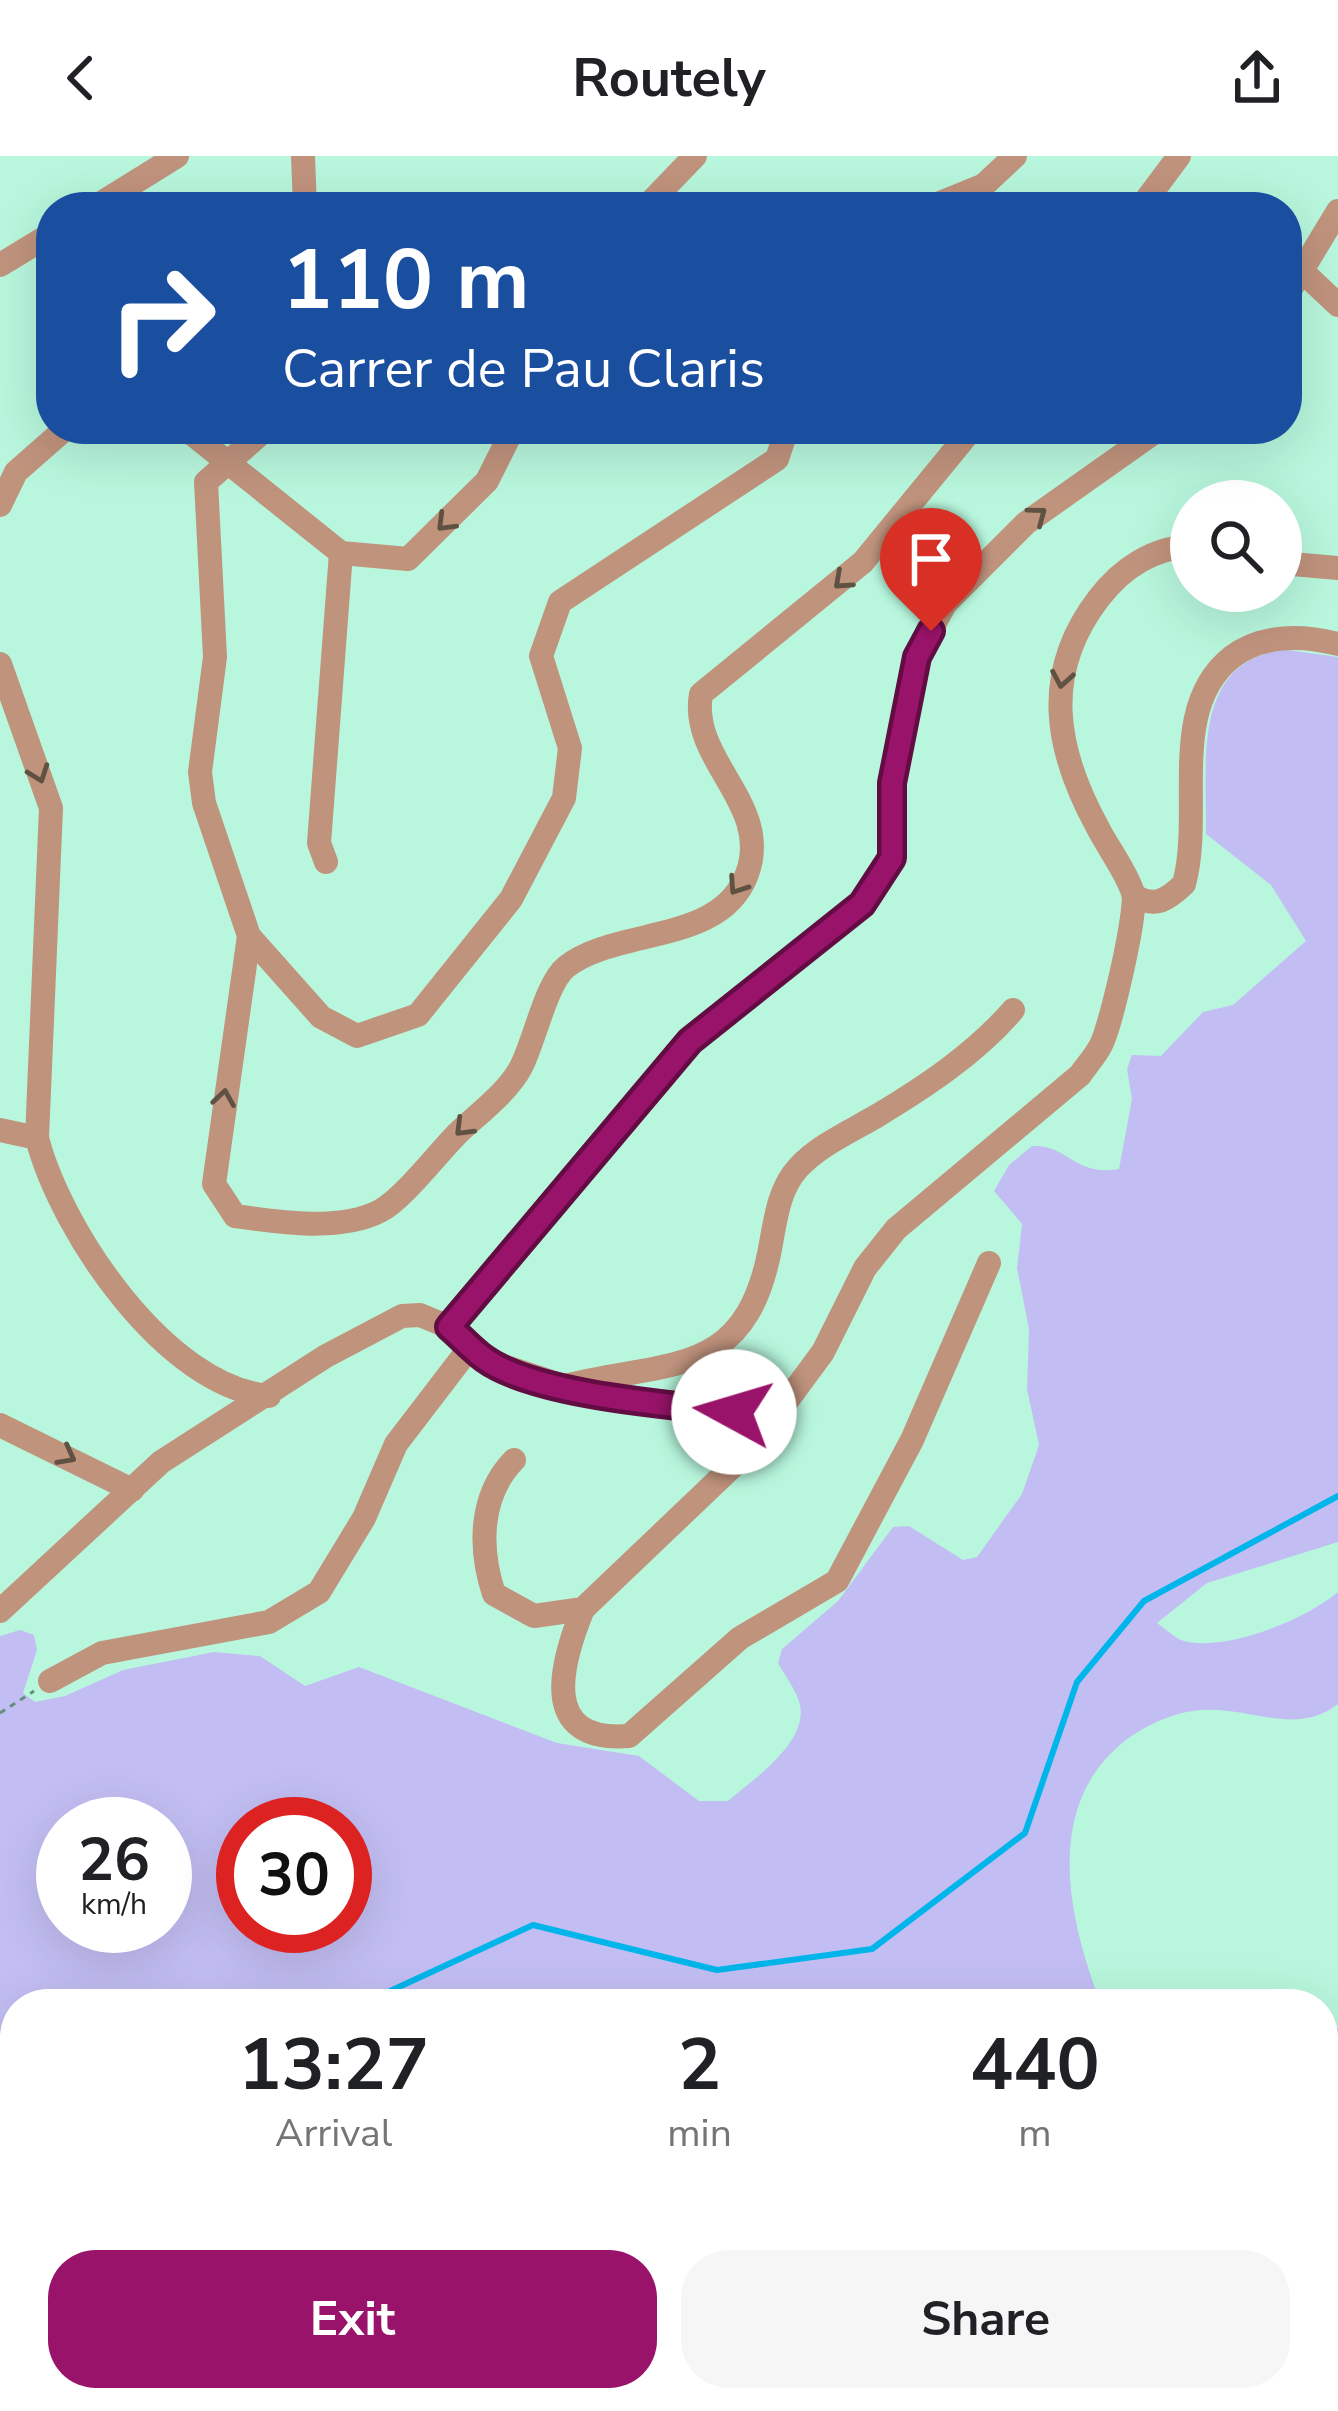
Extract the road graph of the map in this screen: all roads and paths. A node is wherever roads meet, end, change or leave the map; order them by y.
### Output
1 (177, 156) edge
2 (303, 156) edge
3 (695, 156) edge
4 (1015, 156) edge
5 (1179, 156) edge
6 (119, 192) edge
7 (304, 192) edge
8 (660, 192) edge
9 (967, 192) edge
10 (1152, 192) edge
11 (1338, 211) edge
12 (36, 243) edge
13 (0, 266) edge
14 (1303, 272) joint
15 (1338, 305) edge
16 (48, 444) edge
17 (208, 444) edge
18 (243, 444) edge
19 (505, 444) edge
20 (782, 444) edge
21 (960, 444) edge
22 (1138, 444) edge
23 (225, 456) junction
24 (0, 505) edge
25 (1170, 548) edge
26 (341, 554) junction
27 (1302, 565) edge
28 (1338, 568) edge
29 (1338, 644) edge
30 (0, 664) edge
31 (326, 862) dead end
32 (1134, 896) junction
33 (249, 936) junction
34 (1013, 1010) dead end
35 (0, 1130) edge
36 (37, 1138) junction
37 (989, 1262) dead end
38 (449, 1327) junction
39 (471, 1346) junction
40 (563, 1387) junction
41 (269, 1396) junction
42 (776, 1417) junction
43 (0, 1425) edge
44 (514, 1460) dead end
45 (132, 1490) junction
46 (583, 1609) junction
47 (0, 1611) edge
48 (50, 1681) joint
49 (0, 1713) edge

1 - 6 street
2 - 7 street
3 - 8 street
4 - 9 street
5 - 10 street
11 - 14 street
12 - 13 street
14 - 15 street
16 - 24 street
17 - 23 street
18 - 23 street
19 -> 26 street
20 - 33 street
21 -> 33 street
38 -> 22 street
23 - 26 street
23 - 33 street
25 -> 32 street
26 - 31 street
27 - 28 street
29 - 32 street
30 -> 36 street
32 - 42 street
34 - 40 street
35 - 36 street
36 - 41 street
37 - 46 street
38 - 39 street
38 - 41 street
39 - 40 street
39 - 48 street
40 - 42 street
41 - 45 street
42 - 46 street
43 -> 45 street
44 - 46 street
45 - 47 street
48 - 49 path

